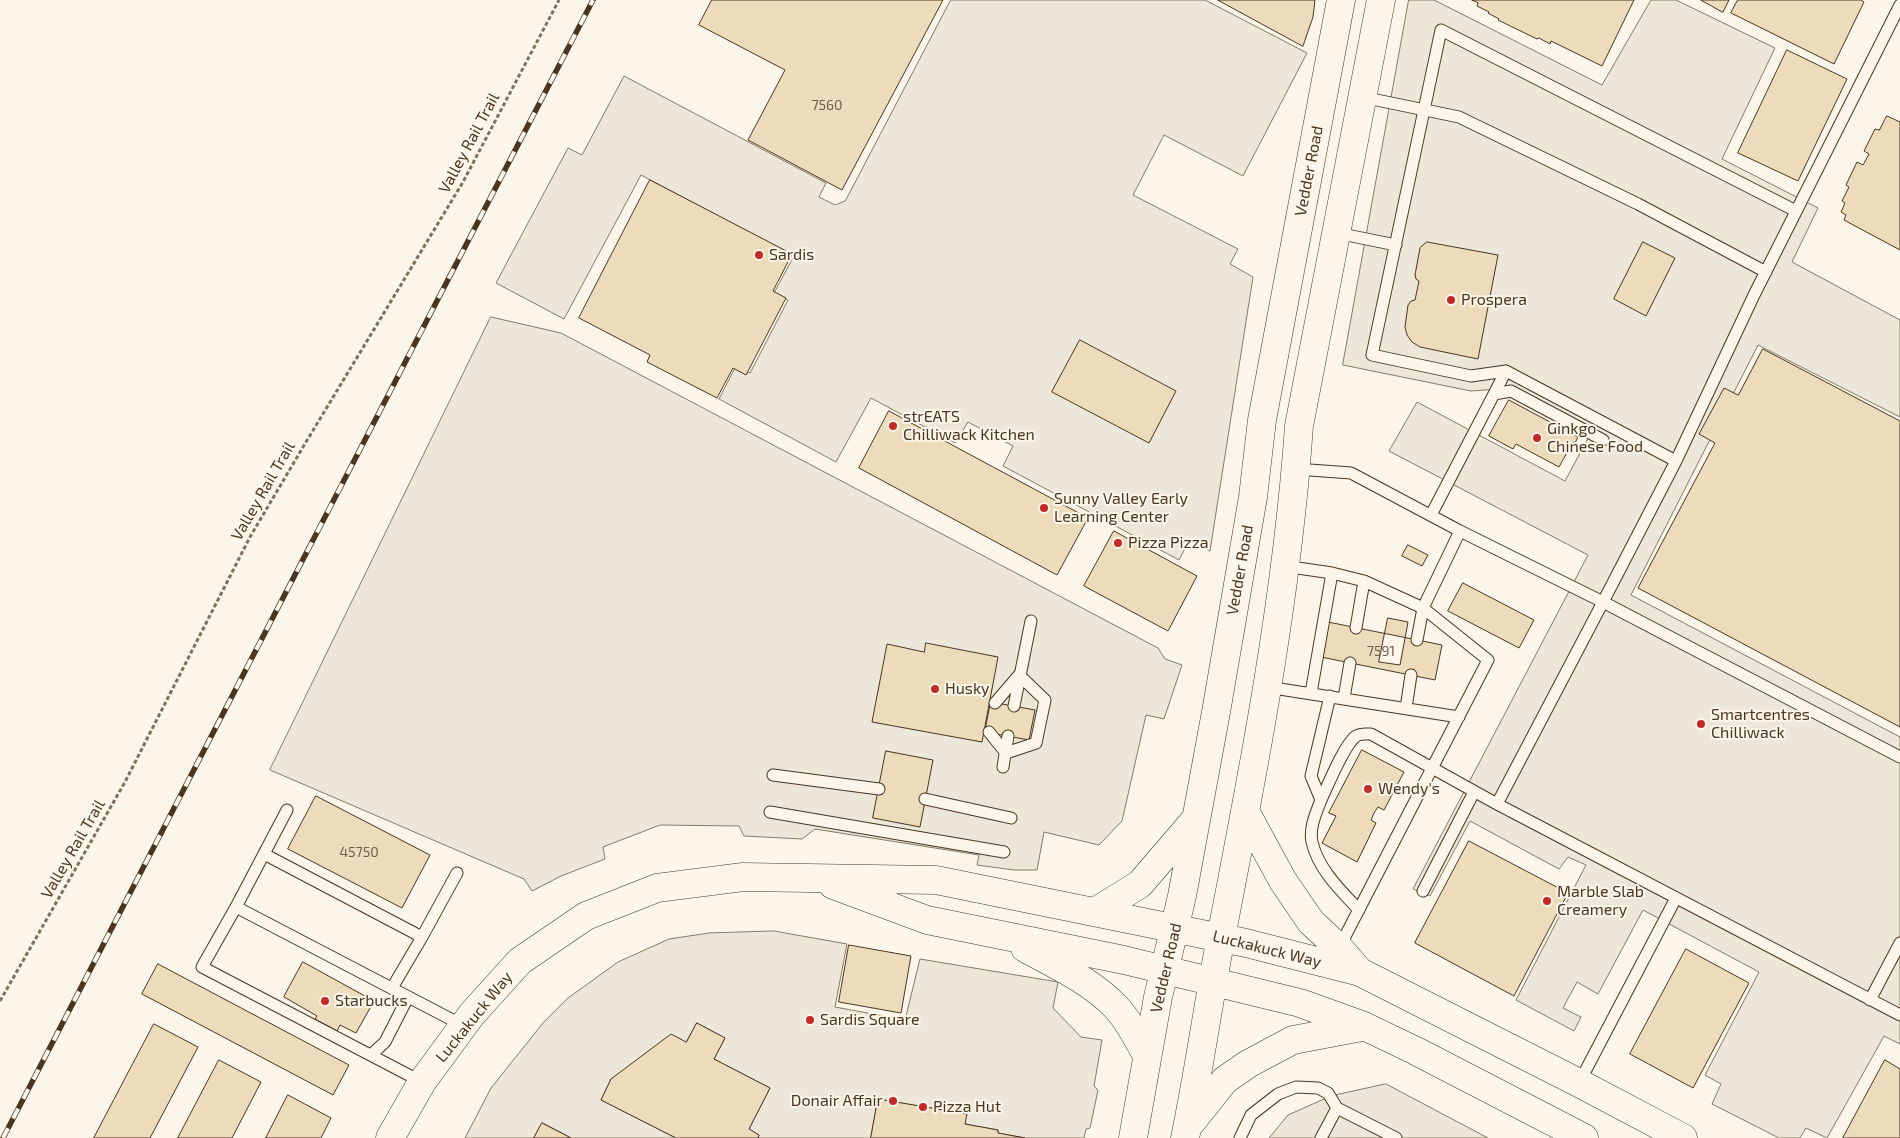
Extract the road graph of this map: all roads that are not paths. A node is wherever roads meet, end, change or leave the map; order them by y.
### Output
1 (1341, 0) edge
2 (1381, 0) edge
3 (1900, 5) edge
4 (1362, 97) junction
5 (1425, 109) junction
6 (1796, 211) junction
7 (1337, 233) junction
8 (1396, 245) junction
9 (1766, 272) junction
10 (1506, 371) junction
11 (1494, 394) junction
12 (1603, 440) dead end
13 (1676, 461) junction
14 (1296, 469) junction
15 (1431, 515) junction
16 (1460, 531) junction
17 (1284, 566) junction
18 (1332, 573) junction
19 (1364, 581) junction
20 (1603, 602) junction
21 (1423, 608) junction
22 (1031, 621) dead end
23 (1356, 628) dead end
24 (1417, 640) dead end
25 (1350, 663) dead end
26 (1019, 675) junction
27 (1411, 675) dead end
28 (1267, 687) junction
29 (1311, 693) junction
30 (1330, 696) junction
31 (1344, 698) junction
32 (994, 703) dead end
33 (1014, 706) dead end
34 (1406, 708) junction
35 (1459, 717) junction
36 (989, 732) dead end
37 (1008, 736) dead end
38 (1006, 753) junction
39 (1900, 758) edge
40 (1003, 767) dead end
41 (1432, 769) junction
42 (773, 775) dead end
43 (879, 789) dead end
44 (1474, 792) junction
45 (925, 799) dead end
46 (1320, 800) junction
47 (1497, 804) junction
48 (287, 810) dead end
49 (770, 812) dead end
50 (1246, 812) junction
51 (1011, 818) dead end
52 (1194, 821) junction
53 (1004, 852) dead end
54 (264, 854) junction
55 (457, 873) dead end
56 (815, 878) junction
57 (1423, 891) dead end
58 (1676, 898) junction
59 (236, 907) junction
60 (1359, 910) junction
61 (1095, 912) junction
62 (1174, 928) junction
63 (1002, 935) junction
64 (422, 937) junction
65 (1221, 938) junction
66 (1900, 944) edge
67 (1339, 948) junction
68 (1164, 970) junction
69 (1360, 972) junction
70 (1213, 981) junction
71 (392, 988) junction
72 (408, 997) junction
73 (1870, 1000) junction
74 (1900, 1015) edge
75 (464, 1026) junction
76 (1364, 1026) junction
77 (370, 1055) junction
78 (1147, 1056) junction
79 (422, 1082) junction
80 (1580, 1083) junction
81 (1337, 1108) junction
82 (1186, 1132) edge
83 (390, 1138) edge
84 (1133, 1138) edge
85 (1240, 1138) edge
86 (1321, 1138) edge
87 (1396, 1138) edge
88 (1584, 1138) edge
89 (1684, 1138) edge

1 - 52 main road, Vedder Road
2 - 4 main road
3 - 6 lane
4 - 5 lane
4 - 7 main road
5 - 6 lane
5 - 8 lane
5 - 9 lane
6 - 9 lane
7 - 8 lane
7 - 14 main road
8 - 10 lane
9 - 13 lane
10 - 11 lane
10 - 13 lane
11 - 12 lane
11 - 15 lane
13 - 20 lane
14 - 15 lane
14 - 17 main road
15 - 16 lane
16 - 20 lane
16 - 21 lane
17 - 18 lane
17 - 28 main road
18 - 19 lane
18 - 29 lane
19 - 21 lane
19 - 23 lane
20 - 39 lane
20 - 47 lane
21 - 24 lane
21 - 35 lane
22 - 26 lane
25 - 31 lane
26 - 32 lane
26 - 33 lane
26 - 38 lane
27 - 34 lane
28 - 29 lane
28 - 50 main road
29 - 30 lane
30 - 31 lane
30 - 46 lane
31 - 34 lane
34 - 35 lane
35 - 41 lane
36 - 38 lane
37 - 38 lane
38 - 40 lane
41 - 44 lane
41 - 46 lane
41 - 60 lane
42 - 43 lane
44 - 47 lane
44 - 57 lane
45 - 51 lane
46 - 60 lane
47 - 58 lane
48 - 54 lane
49 - 53 lane
50 - 65 main road
50 - 67 main road
52 - 61 main road
52 - 62 main road, Vedder Road
54 - 59 lane
54 - 64 lane
55 - 64 lane
56 - 61 main road, Luckakuck Way
56 - 63 main road, Luckakuck Way
56 - 75 main road, Luckakuck Way
58 - 73 lane
58 - 80 lane
59 - 71 lane
59 - 77 lane
60 - 67 lane
61 - 62 main road, Luckakuck Way
62 - 65 main road, Luckakuck Way
62 - 68 main road, Vedder Road
63 - 68 main road, Luckakuck Way
63 - 78 main road
64 - 71 lane
65 - 69 main road, Luckakuck Way
65 - 70 main road
66 - 73 lane
67 - 69 main road
68 - 70 main road, Luckakuck Way
68 - 78 main road, Vedder Road
69 - 80 main road, Luckakuck Way
70 - 76 main road, Luckakuck Way
70 - 82 main road
71 - 72 lane
72 - 75 lane
72 - 77 lane
73 - 74 lane
75 - 79 main road, Luckakuck Way
76 - 82 main road
76 - 88 main road, Luckakuck Way
77 - 79 lane
78 - 84 main road, Vedder Road
79 - 83 main road, Luckakuck Way
80 - 89 main road, Luckakuck Way
81 - 85 lane
81 - 86 lane
81 - 87 lane

